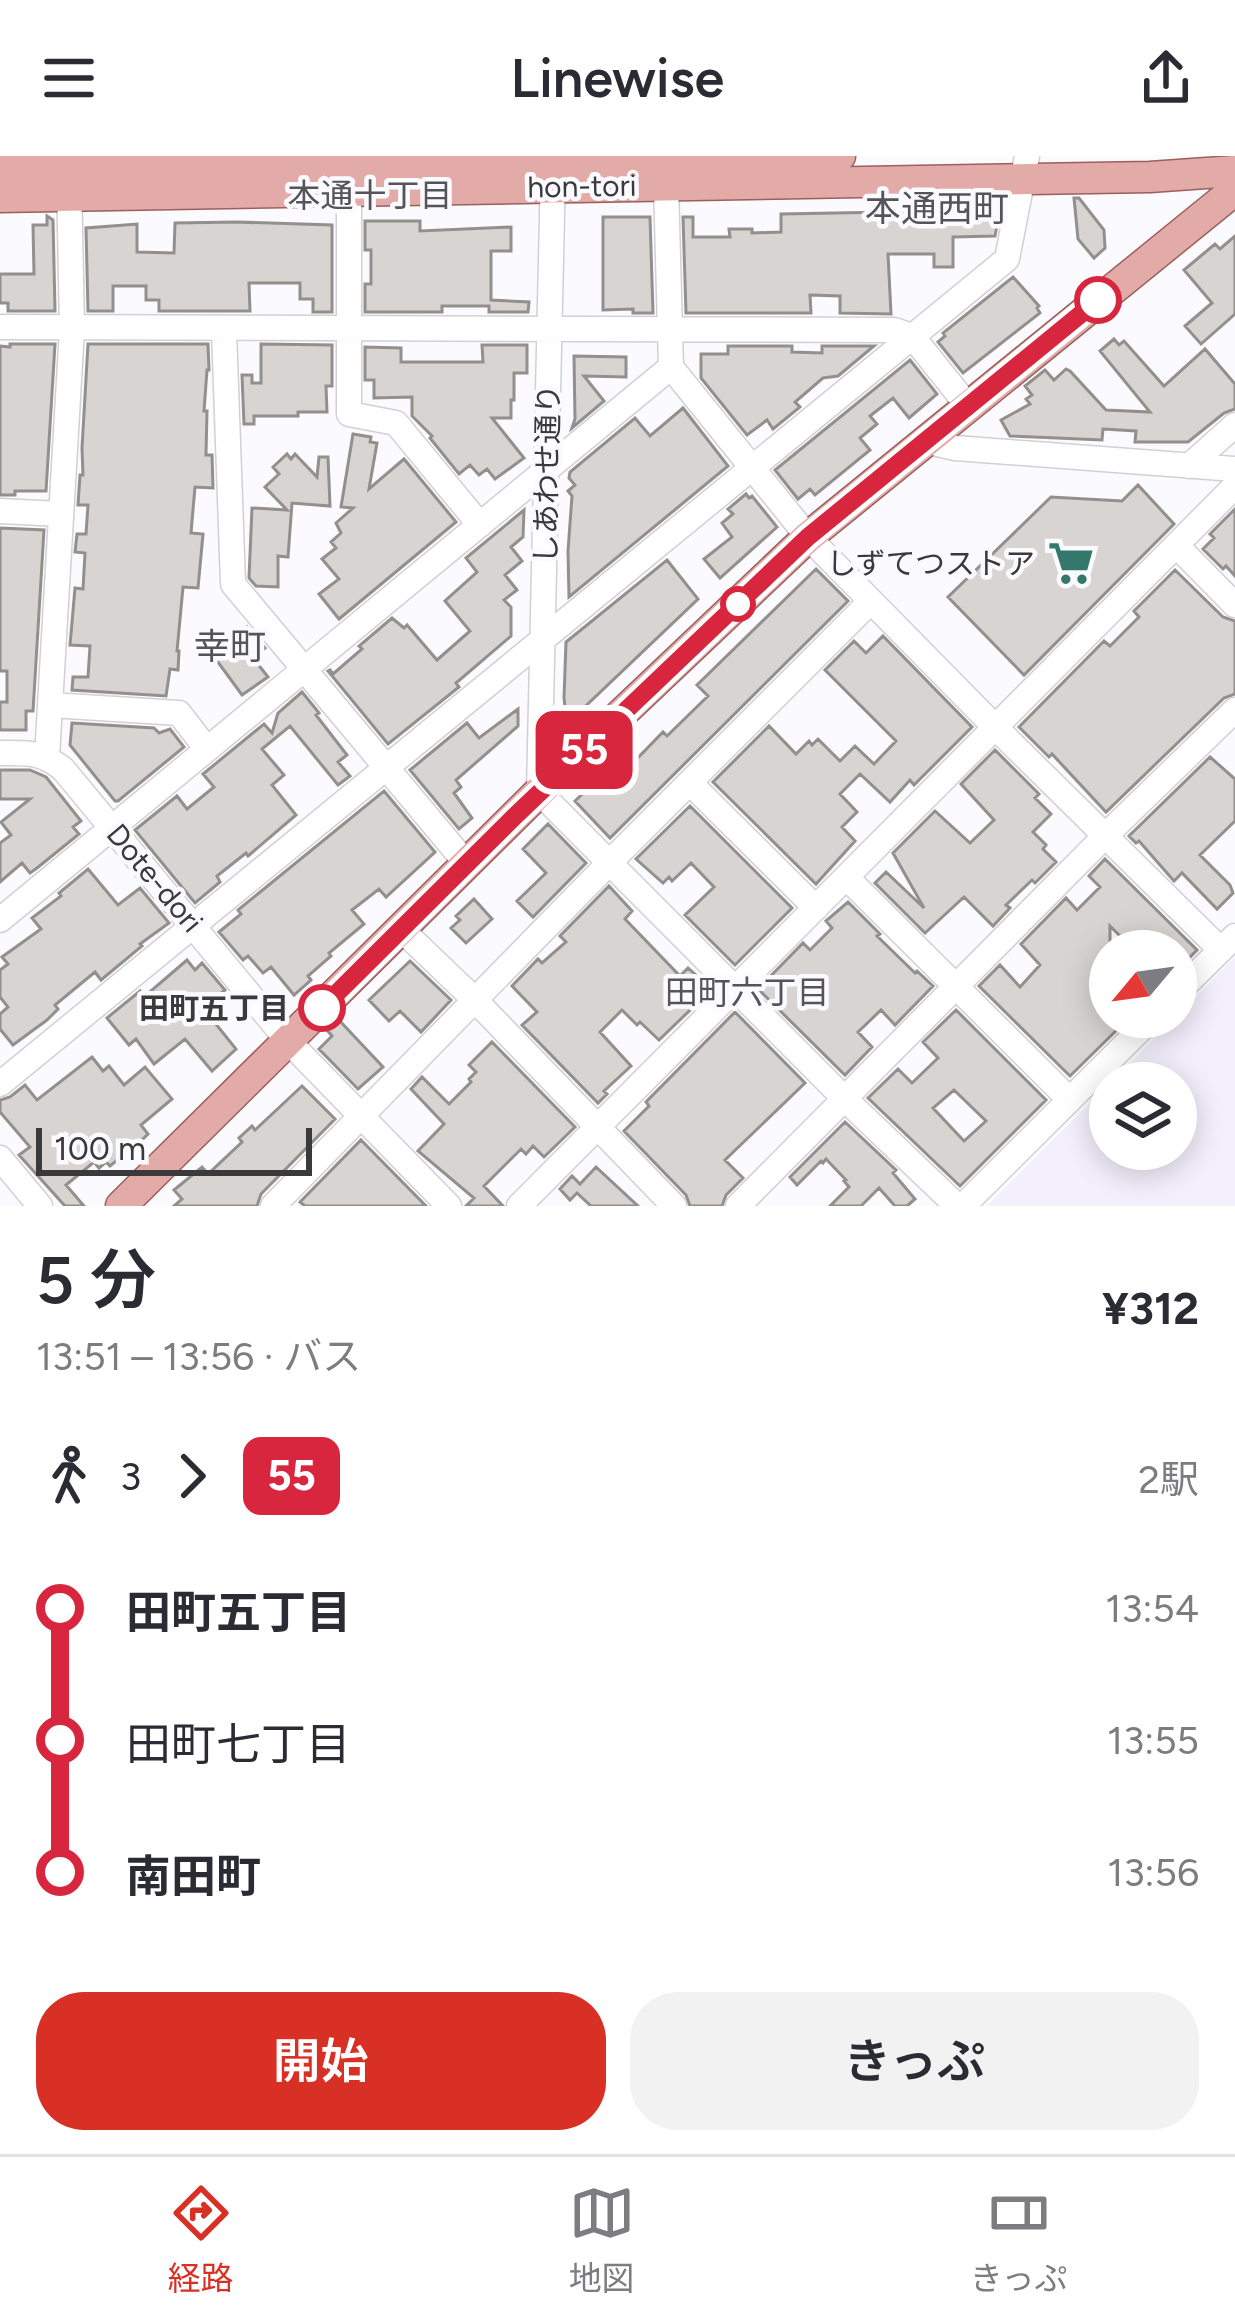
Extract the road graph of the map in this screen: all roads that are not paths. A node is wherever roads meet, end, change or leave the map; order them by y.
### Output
1 (840, 156) edge
2 (776, 165) edge
3 (553, 167) edge
4 (1024, 167) edge
5 (0, 170) edge
6 (1235, 171) edge
7 (357, 175) edge
8 (76, 178) edge
9 (666, 184) junction
10 (1235, 190) edge
11 (0, 197) edge
12 (0, 327) edge
13 (72, 328) junction
14 (671, 329) junction
15 (224, 330) junction
16 (349, 330) junction
17 (550, 330) junction
18 (912, 336) junction
19 (671, 367) junction
20 (968, 406) junction
21 (1235, 425) edge
22 (925, 441) junction
23 (1190, 466) junction
24 (751, 468) junction
25 (1235, 469) edge
26 (547, 470) junction
27 (1235, 486) edge
28 (0, 512) edge
29 (61, 514) junction
30 (480, 525) junction
31 (808, 537) junction
32 (1177, 546) junction
33 (871, 602) junction
34 (1235, 605) edge
35 (543, 639) junction
36 (304, 669) junction
37 (51, 706) junction
38 (1235, 710) edge
39 (997, 729) junction
40 (206, 748) junction
41 (0, 753) edge
42 (47, 757) junction
43 (386, 768) junction
44 (690, 783) junction
45 (539, 792) junction
46 (113, 827) junction
47 (1106, 836) junction
48 (610, 862) junction
49 (466, 863) junction
50 (847, 878) junction
51 (816, 908) junction
52 (0, 920) edge
53 (194, 926) junction
54 (401, 928) junction
55 (1228, 943) edge
56 (1197, 973) edge
57 (956, 987) junction
58 (736, 989) junction
59 (475, 1000) junction
60 (1132, 1038) edge
61 (288, 1041) junction
62 (0, 1084) edge
63 (845, 1099) junction
64 (1069, 1100) junction
65 (361, 1117) junction
66 (597, 1128) junction
67 (0, 1157) edge
68 (40, 1206) edge
69 (121, 1206) edge
70 (272, 1206) edge
71 (449, 1206) edge
72 (519, 1206) edge
73 (674, 1206) edge
74 (739, 1206) edge
75 (960, 1206) edge

1 - 2 main road, hon-tori
2 - 3 main road, hon-tori
2 - 4 main road, hon-tori
2 - 9 main road, hon-tori
3 - 7 main road, hon-tori
3 - 9 main road, hon-tori
3 - 17 street, しあわせ通り
4 - 6 main road, hon-tori
4 - 18 street
5 - 8 main road, hon-tori
7 - 8 main road, hon-tori
7 - 16 street
8 - 11 main road, hon-tori
8 - 13 street
9 - 14 street
10 - 20 main road
12 - 13 street
13 - 15 street
13 - 29 street
14 - 17 street
14 - 18 street
14 - 19 street
15 - 16 street
15 - 36 street
16 - 17 street
16 - 30 street
17 - 26 street, しあわせ通り
18 - 20 street
18 - 24 street
19 - 24 street
19 - 26 street
20 - 22 main road
21 - 23 street
22 - 23 street
22 - 31 main road
23 - 25 street
24 - 31 street
24 - 35 street
26 - 30 street
26 - 35 street, しあわせ通り
27 - 32 street
28 - 29 street
29 - 37 street
30 - 36 street
31 - 33 street
31 - 45 main road
32 - 34 street
32 - 39 street
33 - 39 street
33 - 44 street
35 - 43 street
35 - 45 street, しあわせ通り
36 - 40 street
36 - 43 street
37 - 40 street
37 - 42 street
38 - 47 street
39 - 47 street
39 - 50 street
40 - 46 street
41 - 42 street
42 - 46 street, Dote-dori
43 - 49 street
43 - 53 street
44 - 48 street
44 - 51 street
45 - 48 street
45 - 49 main road
46 - 52 street
46 - 53 street, Dote-dori
47 - 55 street
47 - 57 street
48 - 58 street
48 - 59 street
49 - 54 main road
50 - 51 street
50 - 57 street
51 - 58 street
53 - 61 street, Dote-dori
53 - 62 street
54 - 59 street
54 - 61 main road
55 - 56 street
57 - 63 street
57 - 64 street
58 - 63 street
58 - 66 street
59 - 65 street
59 - 66 street
60 - 64 street
61 - 65 street, Dote-dori
61 - 69 main road
63 - 74 street
63 - 75 street
64 - 75 street
65 - 70 street
65 - 71 street, Dote-dori
66 - 72 street
66 - 73 street
67 - 68 street

